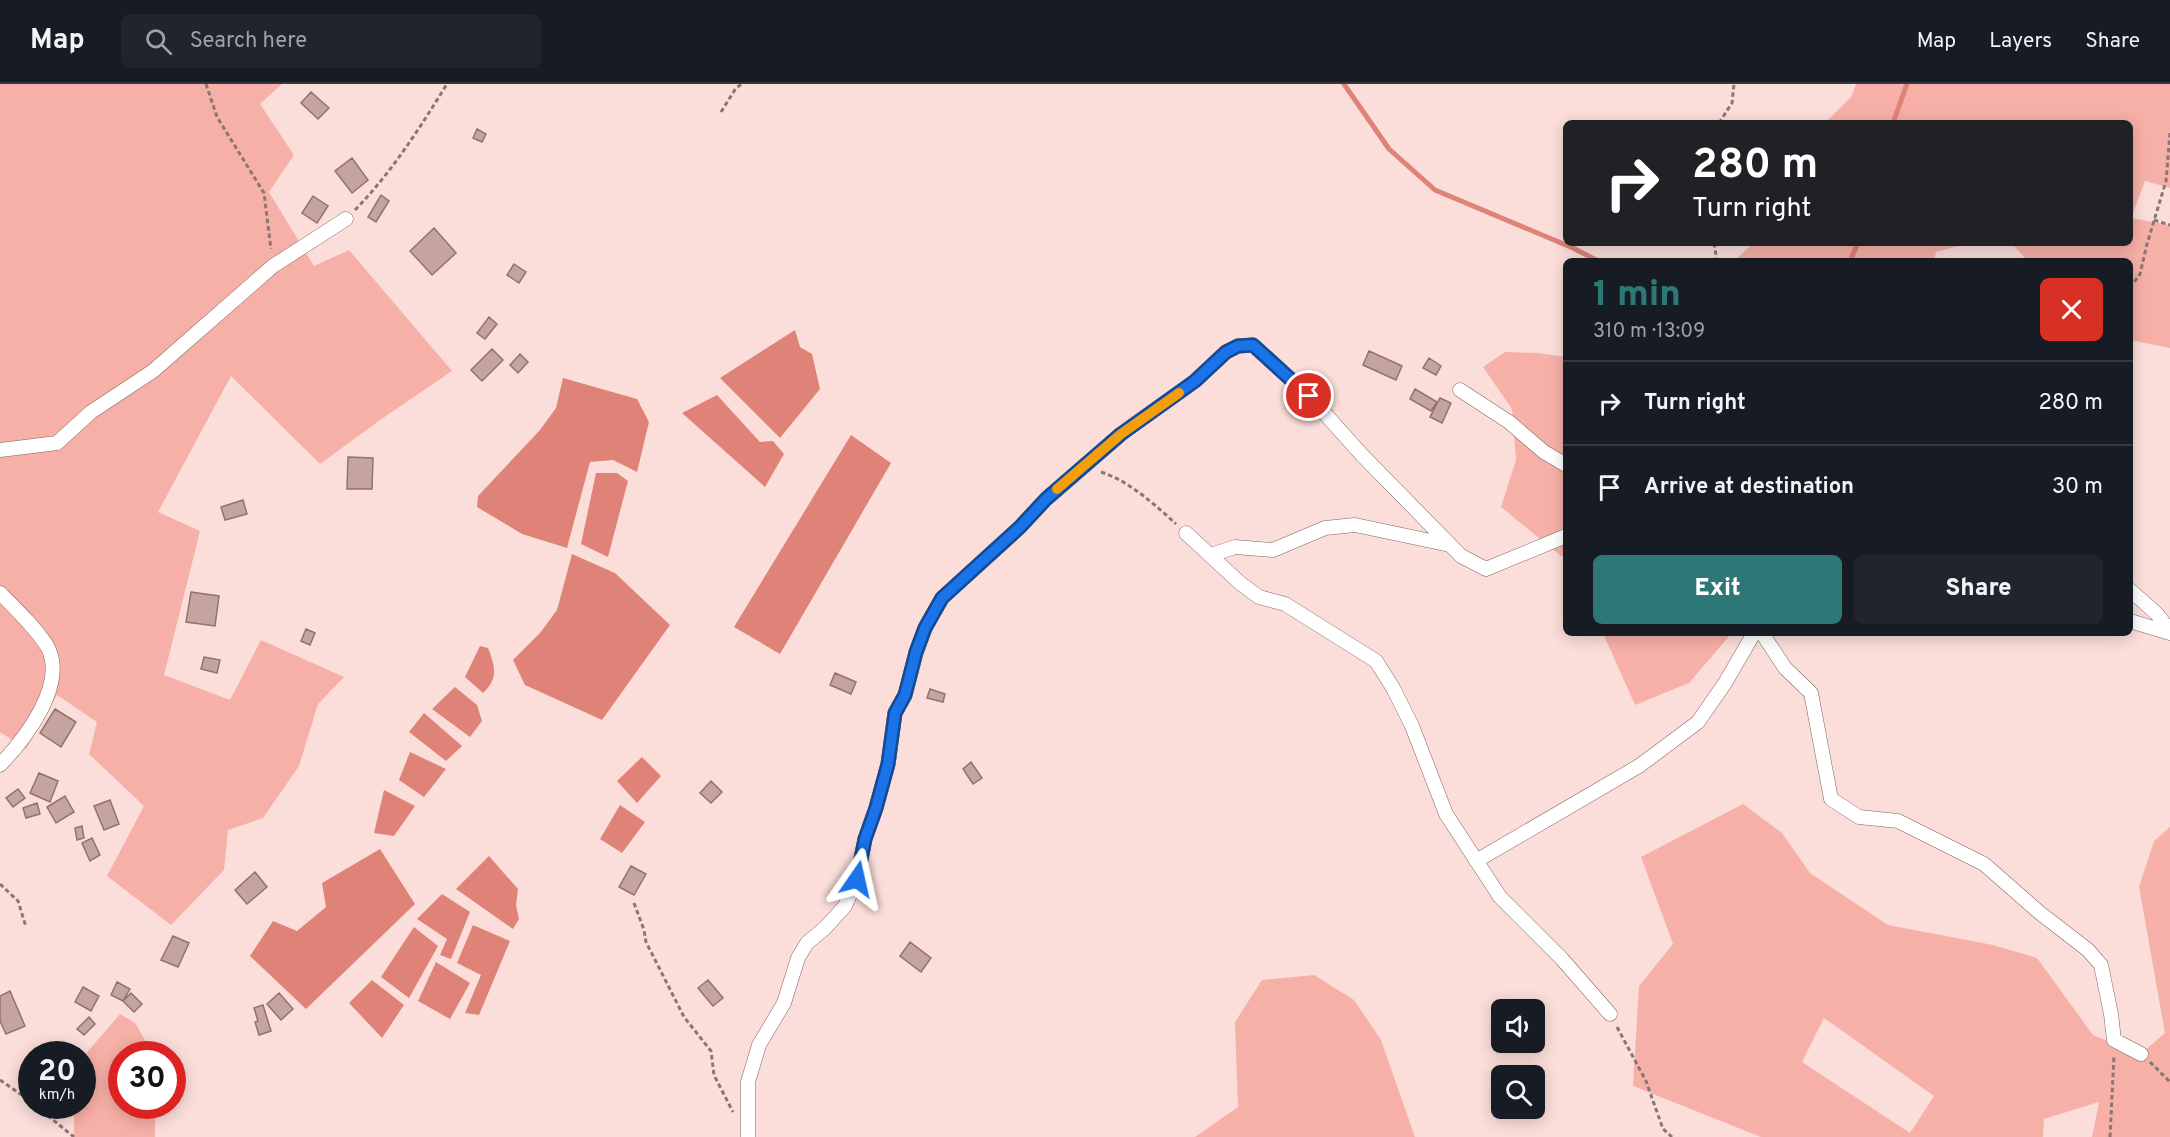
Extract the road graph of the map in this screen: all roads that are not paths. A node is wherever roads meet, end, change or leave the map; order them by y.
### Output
1 (346, 219) road end
2 (1460, 390) dead end
3 (0, 450) edge
4 (1563, 463) edge
5 (1186, 533) road end
6 (1563, 537) edge
7 (1451, 546) junction
8 (1211, 555) junction
9 (0, 593) edge
10 (2133, 593) edge
11 (2133, 622) edge
12 (2170, 632) edge
13 (1752, 636) edge
14 (1764, 636) edge
15 (0, 765) edge
16 (1476, 861) junction
17 (1610, 1014) road end
18 (2141, 1054) road end
19 (748, 1137) edge

1 - 3 street
2 - 4 street
5 - 8 street
6 - 7 street
7 - 8 street
7 - 19 street
8 - 16 street
9 - 15 street
10 - 12 street
11 - 12 street
13 - 16 street
14 - 18 street
16 - 17 street

